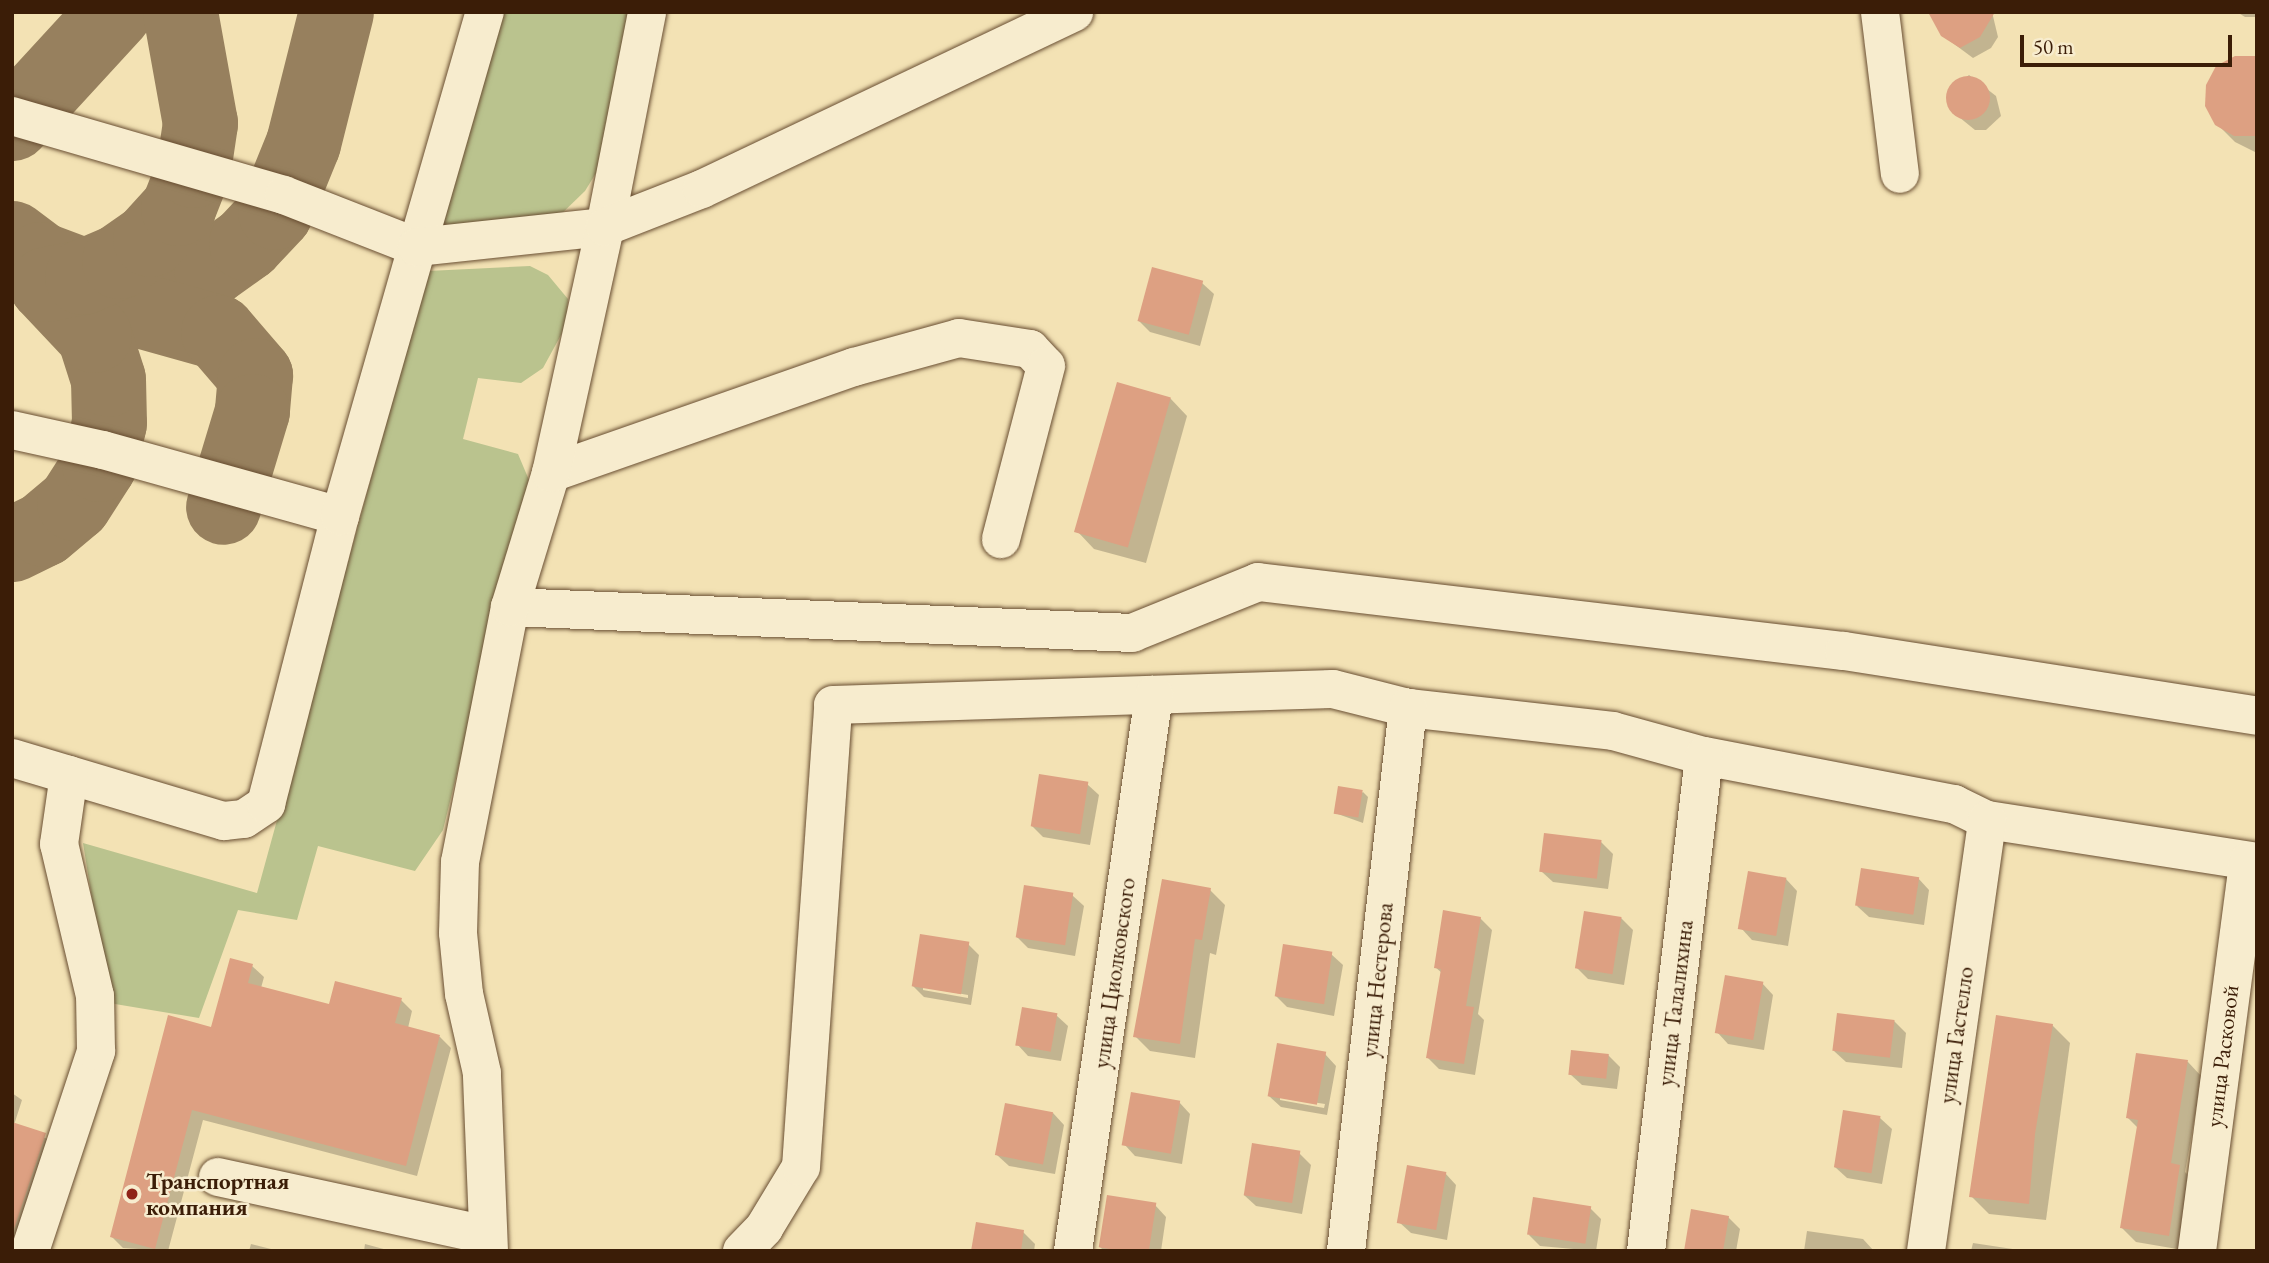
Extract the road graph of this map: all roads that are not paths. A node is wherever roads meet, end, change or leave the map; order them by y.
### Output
1 (485, 12) edge
2 (647, 12) edge
3 (1074, 12) edge
4 (1880, 12) edge
5 (12, 116) edge
6 (1900, 174) dead end
7 (605, 227) junction
8 (417, 247) junction
9 (12, 430) edge
10 (551, 473) junction
11 (340, 516) junction
12 (1001, 539) dead end
13 (510, 607) junction
14 (1154, 695) junction
15 (1408, 708) junction
16 (2257, 716) edge
17 (1704, 756) junction
18 (12, 758) edge
19 (69, 775) junction
20 (1987, 820) junction
21 (2252, 862) edge
22 (218, 1177) dead end
23 (488, 1243) edge
24 (30, 1251) edge
25 (742, 1251) edge
26 (1073, 1251) edge
27 (1346, 1251) edge
28 (1646, 1251) edge
29 (1926, 1251) edge
30 (2197, 1251) edge

1 - 8 street
2 - 7 street
3 - 7 street
4 - 6 street
5 - 8 street
7 - 8 street
7 - 10 street
8 - 11 street
9 - 11 street
10 - 12 street
10 - 13 street
11 - 19 street
13 - 16 street
13 - 23 street
14 - 15 street
14 - 25 street
14 - 26 street, улица Циолковского
15 - 17 street
15 - 27 street, улица Нестерова
17 - 20 street
17 - 28 street, улица Талалихина
18 - 19 street
19 - 24 street
20 - 21 street
20 - 29 street, улица Гастелло
21 - 30 street, улица Расковой
22 - 23 street

